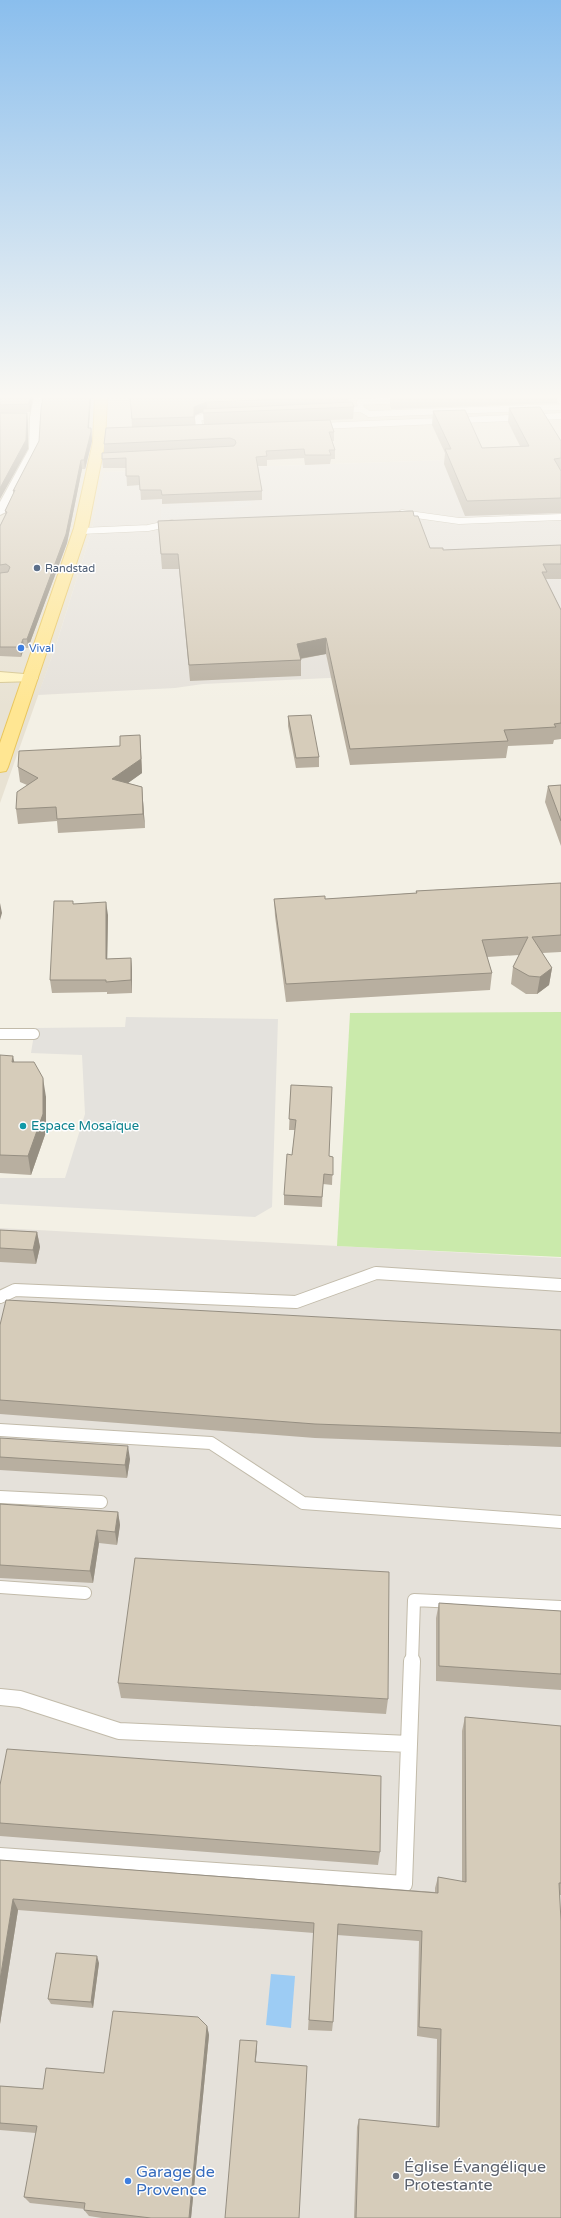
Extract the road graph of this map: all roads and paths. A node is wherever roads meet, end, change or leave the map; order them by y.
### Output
1 (6, 501) edge
2 (89, 501) edge
3 (0, 512) edge
4 (395, 513) edge
5 (561, 517) edge
6 (180, 522) edge
7 (81, 531) junction
8 (0, 677) edge
9 (30, 678) junction
10 (0, 767) edge
11 (0, 1034) edge
12 (34, 1034) dead end
13 (561, 1285) edge
14 (0, 1297) edge
15 (0, 1430) edge
16 (0, 1497) edge
17 (101, 1502) dead end
18 (561, 1522) edge
19 (0, 1587) edge
20 (85, 1593) dead end
21 (561, 1607) edge
22 (0, 1698) edge
23 (409, 1744) junction
24 (0, 1856) edge

1 - 3 street
2 - 7 main road
4 - 5 lane
6 - 7 lane
7 - 9 main road
8 - 9 main road
9 - 10 main road
11 - 12 lane
13 - 14 lane
15 - 18 lane
16 - 17 lane
19 - 20 lane
21 - 23 lane
22 - 23 lane
23 - 24 lane

